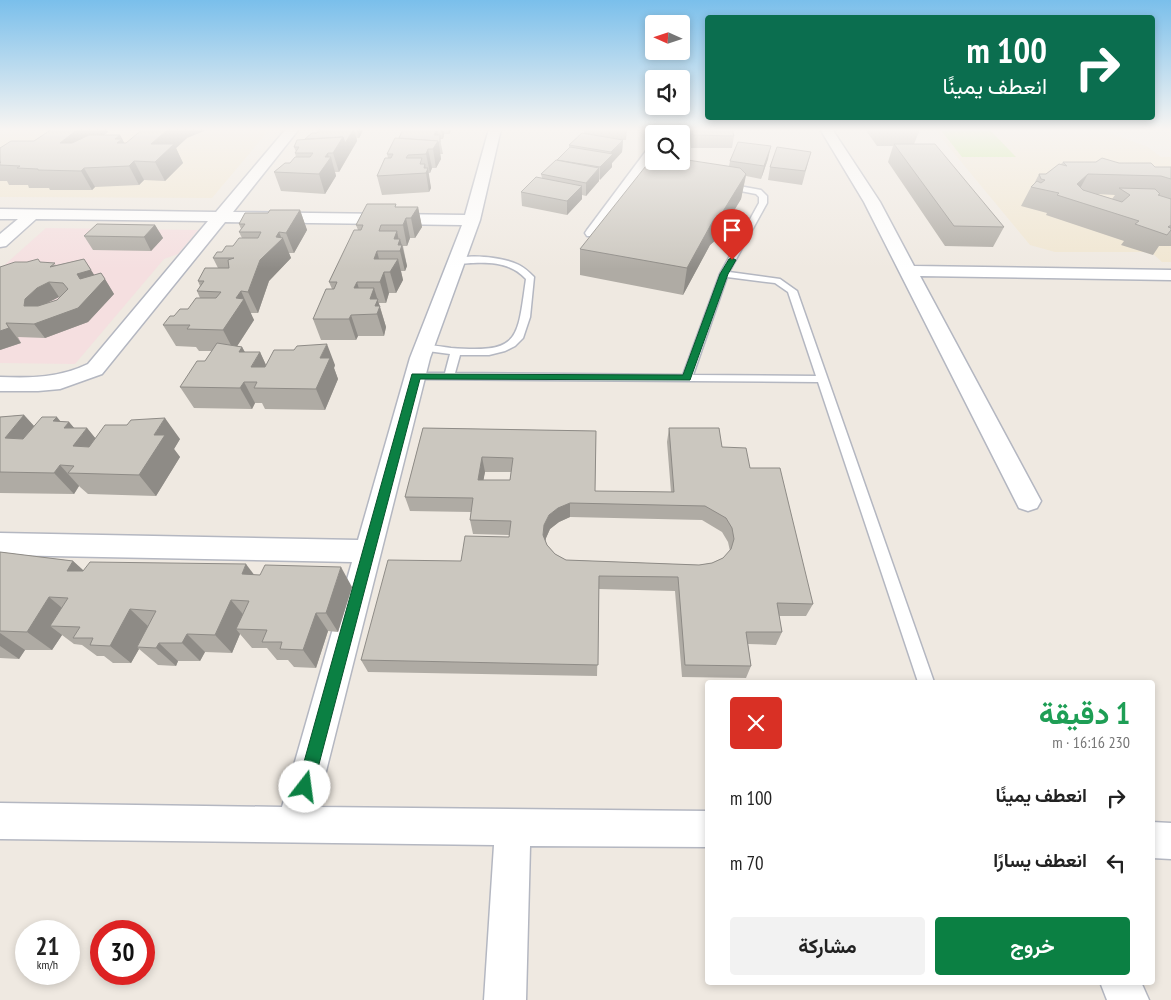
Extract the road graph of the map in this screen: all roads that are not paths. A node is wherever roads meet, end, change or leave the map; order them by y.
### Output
1 (255, 176) edge
2 (483, 176) edge
3 (642, 176) edge
4 (855, 176) edge
5 (717, 184) edge
6 (0, 214) edge
7 (33, 214) junction
8 (223, 216) junction
9 (472, 220) junction
10 (593, 233) edge
11 (0, 242) edge
12 (458, 261) junction
13 (907, 271) junction
14 (724, 274) junction
15 (1171, 275) edge
16 (424, 348) junction
17 (456, 351) junction
18 (416, 376) junction
19 (449, 376) junction
20 (687, 378) junction
21 (823, 379) junction
22 (0, 384) edge
23 (1028, 502) dead end
24 (0, 544) edge
25 (368, 551) junction
26 (925, 680) edge
27 (0, 821) edge
28 (296, 823) junction
29 (513, 829) junction
30 (705, 830) edge
31 (1155, 840) edge
32 (1171, 841) edge
33 (1121, 985) edge
34 (505, 1000) edge
35 (1128, 1000) edge

1 - 8 street
2 - 9 street
3 - 10 street
4 - 13 street
5 - 14 lane
6 - 7 street
7 - 8 street
7 - 11 street
8 - 9 street
8 - 22 street
9 - 12 street
12 - 16 street
12 - 17 lane
13 - 15 street
13 - 23 street
14 - 20 lane
14 - 21 lane
16 - 17 lane
16 - 18 street
17 - 19 lane
18 - 19 lane
18 - 25 street
19 - 20 lane
20 - 21 lane
21 - 26 lane
24 - 25 street
25 - 28 street
27 - 28 street
28 - 29 street
29 - 30 street
29 - 34 street
31 - 32 street
33 - 35 street

